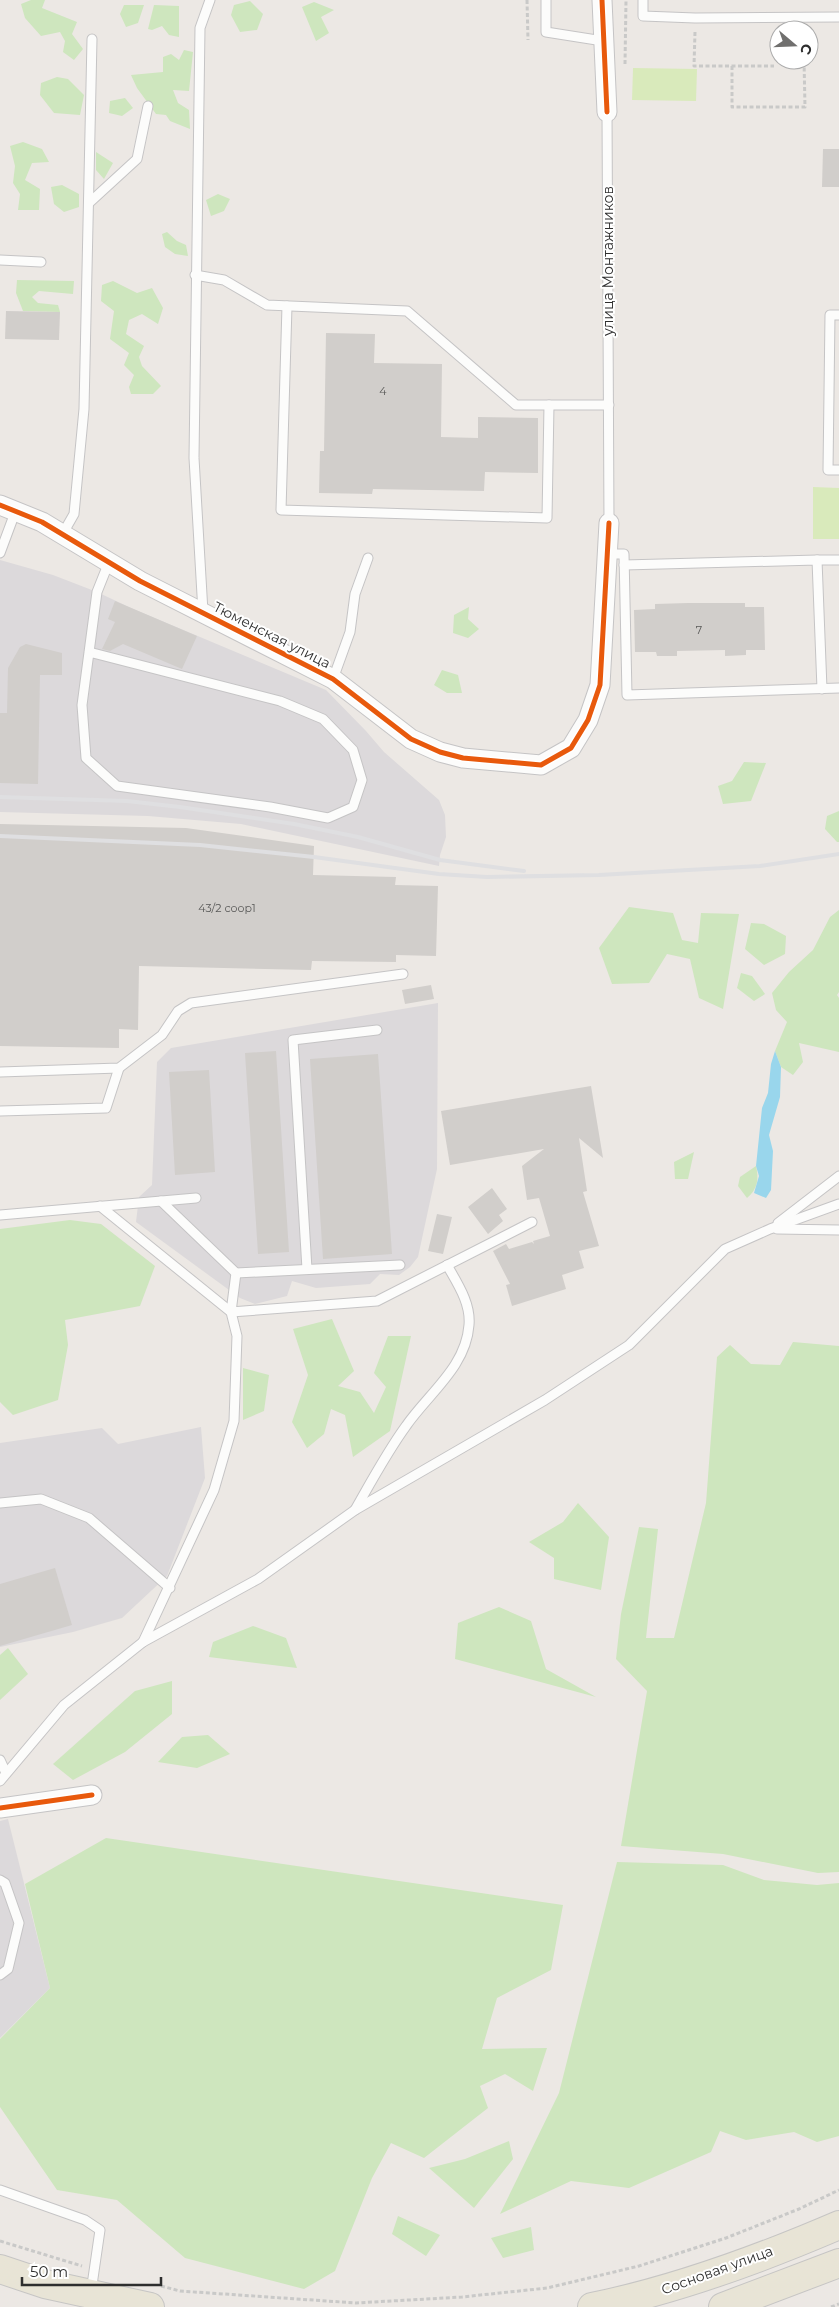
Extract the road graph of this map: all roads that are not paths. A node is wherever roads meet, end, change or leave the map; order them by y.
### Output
1 (210, 0) edge
2 (546, 0) edge
3 (602, 0) edge
4 (643, 0) edge
5 (839, 17) edge
6 (92, 39) dead end
7 (603, 41) junction
8 (148, 106) dead end
9 (607, 112) joint
10 (89, 203) junction
11 (0, 260) edge
12 (41, 262) dead end
13 (195, 275) junction
14 (287, 306) junction
15 (839, 315) edge
16 (549, 405) junction
17 (609, 405) junction
18 (834, 425) edge
19 (839, 470) edge
20 (8, 507) edge
21 (608, 523) joint
22 (62, 535) junction
23 (0, 553) edge
24 (607, 554) junction
25 (368, 558) dead end
26 (816, 560) junction
27 (839, 560) edge
28 (109, 562) junction
29 (624, 565) junction
30 (203, 612) junction
31 (89, 652) junction
32 (333, 679) junction
33 (839, 688) edge
34 (822, 689) junction
35 (404, 974) dead end
36 (377, 1030) dead end
37 (119, 1068) junction
38 (0, 1072) edge
39 (0, 1111) edge
40 (839, 1176) edge
41 (196, 1198) dead end
42 (161, 1201) junction
43 (839, 1204) edge
44 (100, 1206) junction
45 (0, 1215) edge
46 (532, 1222) dead end
47 (770, 1229) junction
48 (839, 1230) edge
49 (400, 1265) dead end
50 (447, 1265) junction
51 (307, 1269) junction
52 (236, 1273) junction
53 (231, 1312) junction
54 (0, 1503) edge
55 (354, 1510) junction
56 (170, 1588) junction
57 (143, 1642) junction
58 (0, 1760) edge
59 (6, 1773) junction
60 (0, 1781) edge
61 (92, 1795) dead end
62 (0, 1808) edge
63 (0, 1880) edge
64 (0, 1975) edge
65 (0, 2190) edge
66 (839, 2225) edge
67 (839, 2263) edge
68 (0, 2269) edge
69 (93, 2282) junction
70 (151, 2295) edge
71 (731, 2306) edge
72 (592, 2307) edge

1 - 13 lane
2 - 7 lane
3 - 7 street, улица Монтажников
4 - 5 lane
6 - 10 lane
7 - 9 street, улица Монтажников
8 - 10 lane
9 - 17 lane, улица Монтажников
10 - 22 lane
11 - 12 lane
13 - 14 lane
13 - 30 lane
14 - 16 lane
14 - 16 lane
15 - 18 lane
16 - 17 lane
17 - 21 lane, улица Монтажников
18 - 19 lane
20 - 22 street, Тюменская улица
20 - 23 lane
21 - 24 street, Тюменская улица
22 - 28 street, Тюменская улица
24 - 29 lane
24 - 32 street, Тюменская улица
25 - 32 lane
26 - 27 lane
26 - 29 lane
26 - 34 lane
28 - 30 street, Тюменская улица
28 - 31 lane
29 - 34 lane
30 - 32 street, Тюменская улица
31 - 31 lane
33 - 34 lane
35 - 37 lane
36 - 51 lane
37 - 38 lane
37 - 39 lane
40 - 47 lane
41 - 42 lane
42 - 44 lane
42 - 52 lane
43 - 47 lane
44 - 45 lane
44 - 53 lane
46 - 50 lane
47 - 48 lane
47 - 55 lane
49 - 51 lane
50 - 53 lane
50 - 55 lane
51 - 52 lane
52 - 53 lane
53 - 56 lane
54 - 56 lane
55 - 57 lane
56 - 57 lane
57 - 59 lane
58 - 59 lane
59 - 60 lane
61 - 62 street
63 - 64 lane
65 - 69 lane
66 - 72 main road, Сосновая улица
67 - 71 main road
68 - 69 main road
69 - 70 main road

